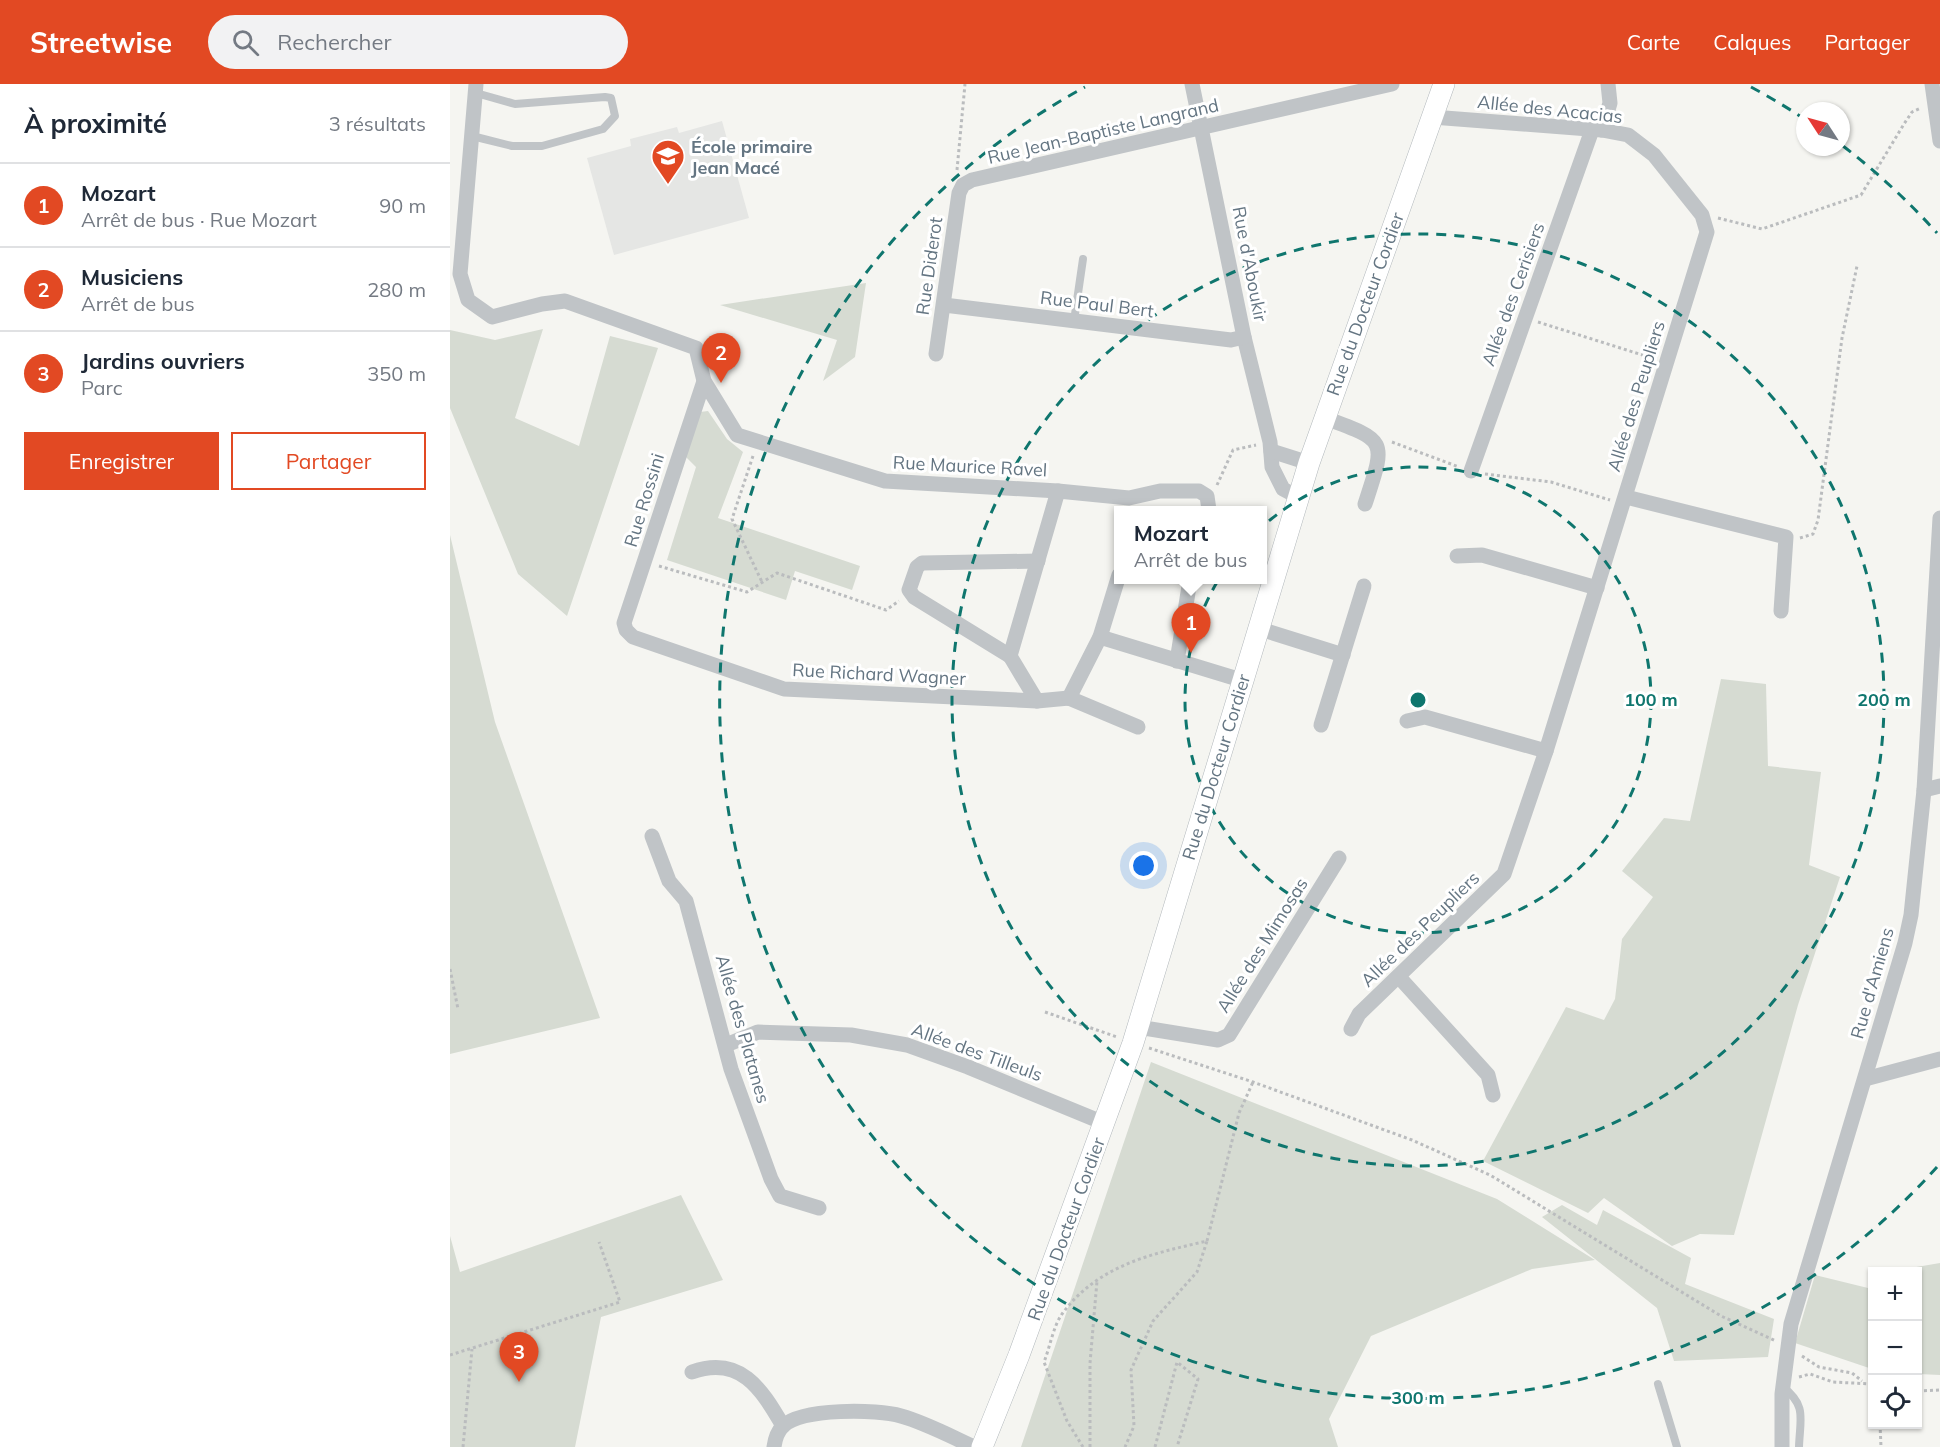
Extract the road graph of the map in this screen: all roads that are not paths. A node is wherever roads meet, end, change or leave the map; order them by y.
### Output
1 (1192, 84) edge
2 (1392, 84) edge
3 (1608, 84) edge
4 (1932, 84) edge
5 (1439, 85) edge
6 (476, 88) edge
7 (1432, 117) junction
8 (1203, 128) junction
9 (1597, 130) junction
10 (472, 136) junction
11 (1940, 141) edge
12 (963, 185) joint
13 (1702, 215) joint
14 (1083, 259) dead end
15 (944, 305) junction
16 (1074, 321) junction
17 (1244, 337) junction
18 (936, 354) dead end
19 (704, 381) junction
20 (1325, 417) junction
21 (1271, 451) junction
22 (1308, 463) junction
23 (1471, 471) road end
24 (1058, 491) junction
25 (1298, 497) junction
26 (1625, 501) junction
27 (1208, 503) edge
28 (1134, 504) edge
29 (1365, 504) dead end
30 (1940, 518) edge
31 (1457, 556) dead end
32 (1038, 561) junction
33 (1116, 584) edge
34 (1189, 584) edge
35 (1364, 586) dead end
36 (1597, 588) junction
37 (1937, 607) edge
38 (1781, 611) dead end
39 (1257, 628) junction
40 (626, 630) joint
41 (1100, 637) junction
42 (1010, 656) junction
43 (1342, 656) junction
44 (1177, 661) junction
45 (1241, 680) junction
46 (1069, 698) junction
47 (1037, 701) junction
48 (1407, 721) dead end
49 (1321, 725) dead end
50 (1138, 727) dead end
51 (1546, 751) junction
52 (1940, 786) edge
53 (1924, 790) junction
54 (652, 836) dead end
55 (1339, 858) dead end
56 (1399, 976) junction
57 (1351, 1029) dead end
58 (1136, 1035) junction
59 (726, 1045) junction
60 (1940, 1059) edge
61 (1865, 1079) junction
62 (1493, 1095) dead end
63 (1104, 1123) junction
64 (819, 1209) dead end
65 (692, 1372) dead end
66 (1783, 1383) junction
67 (1658, 1384) dead end
68 (783, 1426) junction
69 (774, 1447) edge
70 (974, 1447) edge
71 (982, 1447) edge
72 (1677, 1447) edge
73 (1782, 1447) edge
74 (1799, 1447) edge

1 - 8 street, Rue d'Aboukir
2 - 8 street, Rue Jean-Baptiste Langrand
3 - 9 street, Allée des Cerisiers
4 - 11 street
5 - 7 street, Rue du Docteur Cordier
6 - 10 street
6 - 10 lane
7 - 9 street, Allée des Acacias
7 - 20 street, Rue du Docteur Cordier
8 - 12 street, Rue Jean-Baptiste Langrand
8 - 17 street, Rue d'Aboukir
9 - 13 street, Allée des Acacias
9 - 23 street, Allée des Cerisiers
10 - 19 street, Rue Maurice Ravel
12 - 15 street, Rue Diderot
13 - 26 street, Allée des Peupliers
14 - 16 lane
15 - 16 street, Rue Paul Bert
15 - 18 street, Rue Diderot
16 - 17 street, Rue Paul Bert
17 - 21 street, Rue d'Aboukir
19 - 24 street, Rue Maurice Ravel
19 - 40 street, Rue Rossini
20 - 22 street, Rue du Docteur Cordier
20 - 29 street
21 - 22 street
21 - 25 street, Rue d'Aboukir
22 - 25 street, Rue du Docteur Cordier
24 - 28 street, Rue Maurice Ravel
24 - 32 street
25 - 39 street, Rue du Docteur Cordier
26 - 36 street, Allée des Peupliers
26 - 38 street
27 - 28 street, Rue Maurice Ravel
30 - 37 street, Rue d'Amiens
31 - 36 street
32 - 42 street
32 - 42 street
33 - 41 street
34 - 44 street
35 - 43 street
36 - 51 street, Allée des Peupliers
37 - 53 street, Rue d'Amiens
39 - 43 street
39 - 45 street, Rue du Docteur Cordier
40 - 47 street, Rue Richard Wagner
41 - 44 street
41 - 46 street
42 - 47 street
43 - 49 street
44 - 45 street
45 - 58 street, Rue du Docteur Cordier
46 - 47 street, Rue Richard Wagner
46 - 50 street
48 - 51 street
51 - 56 street, Allée des Peupliers
52 - 53 street
53 - 61 street, Rue d'Amiens
54 - 59 street, Allée des Platanes
55 - 58 street, Allée des Mimosas
56 - 57 street, Allée des Peupliers
56 - 62 street
58 - 63 street, Rue du Docteur Cordier
59 - 63 street, Allée des Tilleuls
59 - 64 street, Allée des Platanes
60 - 61 street
61 - 66 street, Rue d'Amiens
63 - 71 street, Rue du Docteur Cordier
65 - 68 street
66 - 73 street, Rue d'Amiens
66 - 74 lane
67 - 72 lane
68 - 69 street
68 - 70 street

